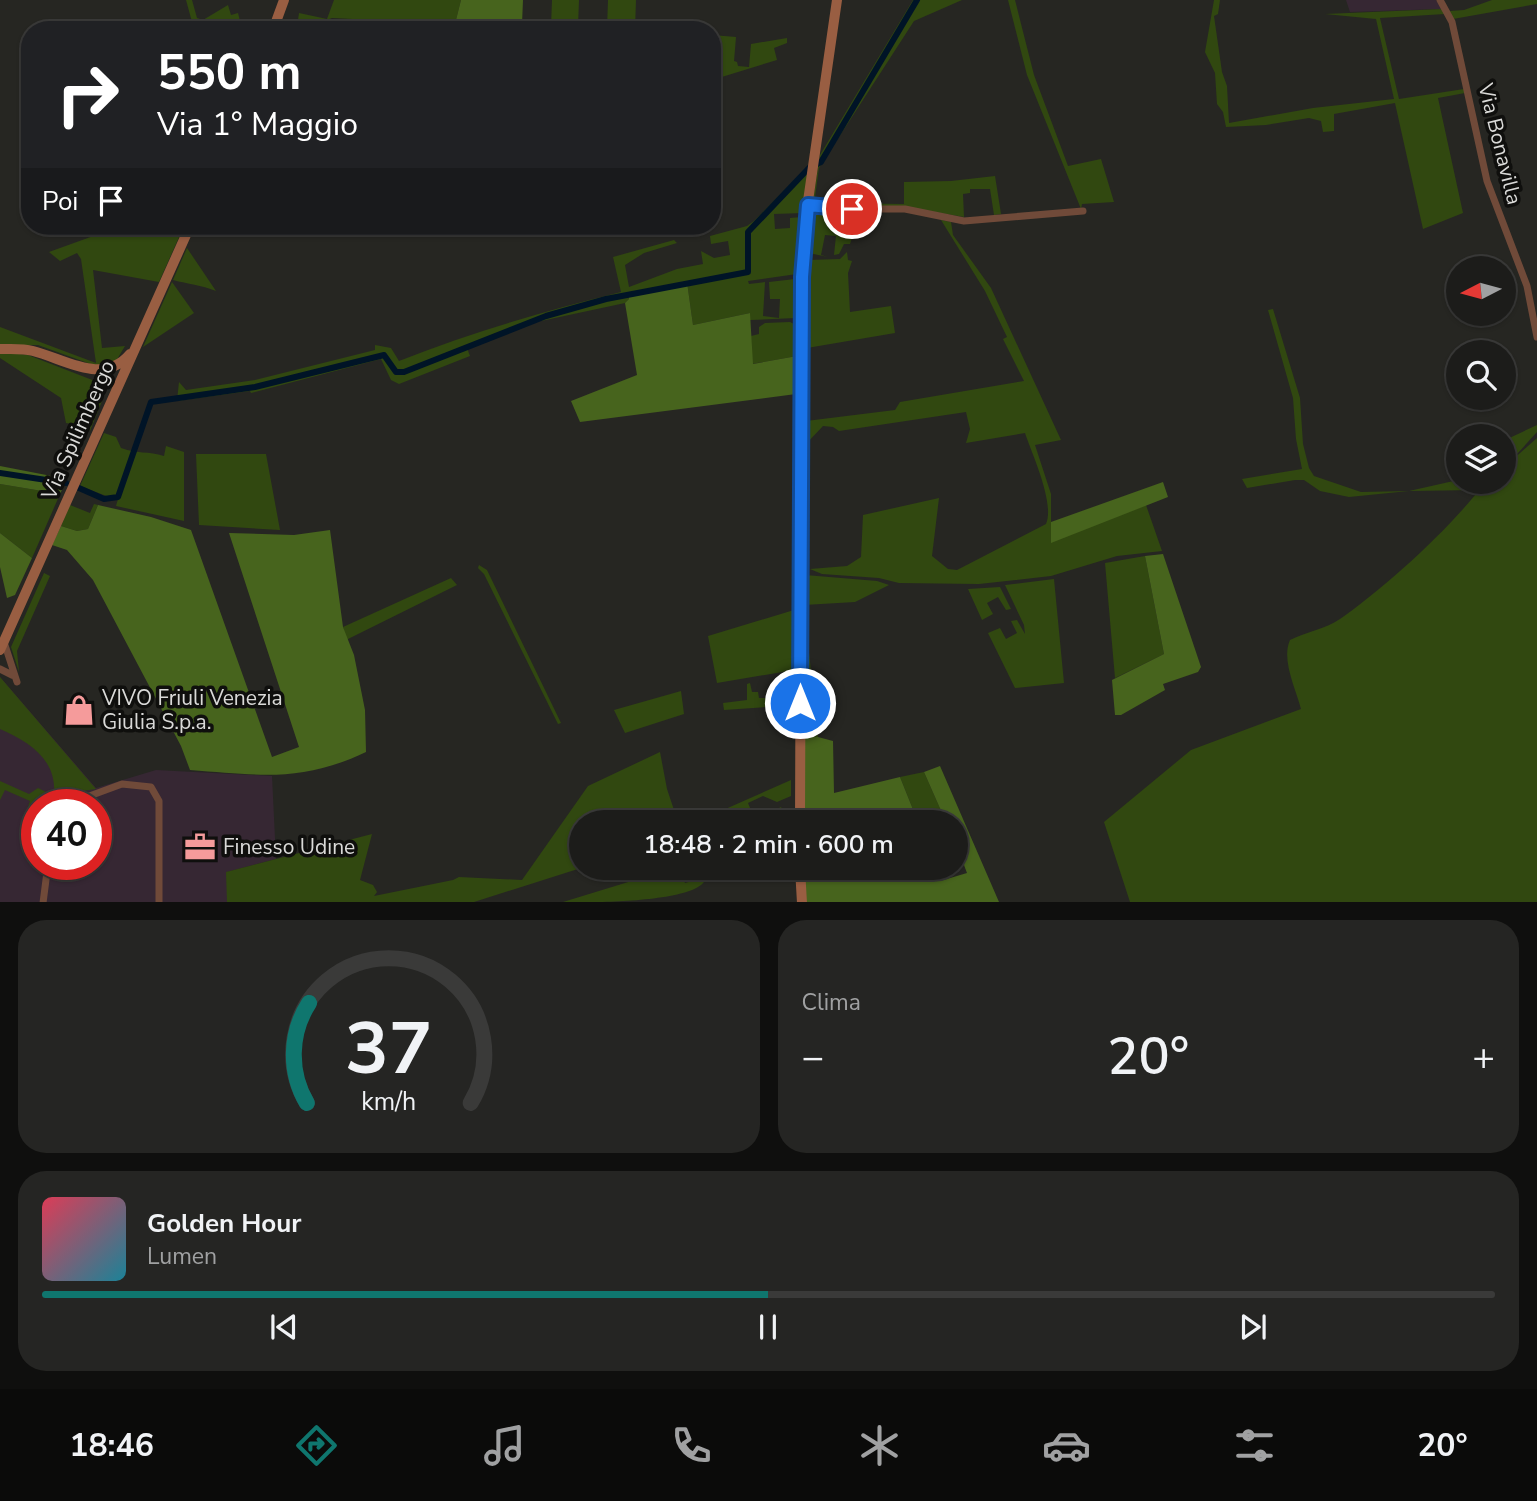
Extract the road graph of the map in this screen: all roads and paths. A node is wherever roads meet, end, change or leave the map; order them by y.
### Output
1 (284, 0) edge
2 (836, 0) edge
3 (1440, 0) edge
4 (276, 21) edge
5 (808, 205) junction
6 (1083, 211) dead end
7 (186, 235) edge
8 (1537, 337) edge
9 (137, 346) junction
10 (0, 349) edge
11 (2, 645) edge
12 (0, 669) edge
13 (108, 789) edge
14 (800, 810) edge
15 (46, 880) edge
16 (801, 880) edge
17 (43, 902) edge
18 (159, 902) edge
19 (802, 902) edge

1 - 4 street
2 - 5 street
3 - 8 street, Via Bonavilla
5 - 6 street
5 - 14 street
7 - 9 street, Via Spilimbergo
9 - 10 street
9 - 11 street, Via Spilimbergo
11 - 12 street
13 - 18 street
15 - 17 street
16 - 19 street

